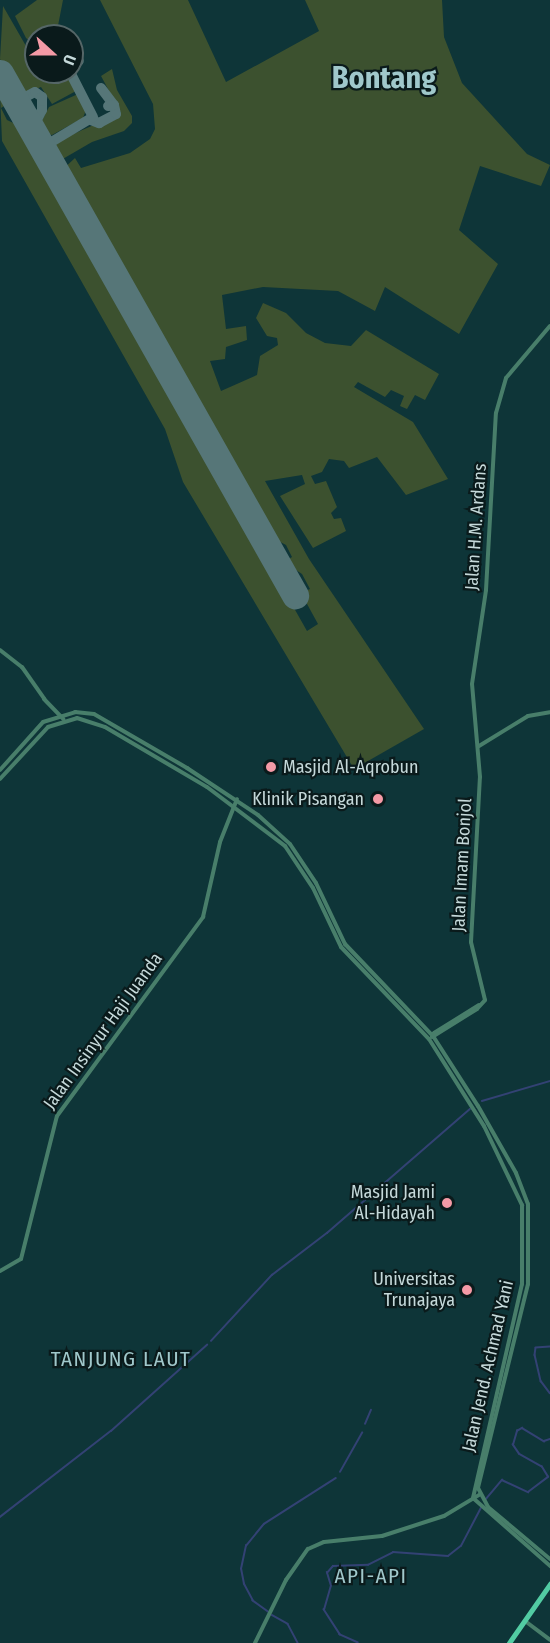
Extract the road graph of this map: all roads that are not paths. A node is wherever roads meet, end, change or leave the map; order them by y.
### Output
1 (550, 326) edge
2 (0, 650) edge
3 (550, 712) edge
4 (60, 714) junction
5 (63, 719) junction
6 (478, 747) junction
7 (0, 770) edge
8 (0, 779) edge
9 (237, 799) junction
10 (234, 805) junction
11 (430, 1037) junction
12 (474, 1104) junction
13 (524, 1232) junction
14 (531, 1232) junction
15 (524, 1241) junction
16 (531, 1241) junction
17 (0, 1271) edge
18 (492, 1411) junction
19 (498, 1413) junction
20 (489, 1423) junction
21 (495, 1424) junction
22 (479, 1495) junction
23 (473, 1498) junction
24 (486, 1508) junction
25 (550, 1559) edge
26 (550, 1566) edge
27 (550, 1584) edge
28 (525, 1621) junction
29 (550, 1640) edge
30 (255, 1643) edge
31 (508, 1643) edge

1 - 6 street, Jalan H.M. Ardans
2 - 4 street
3 - 6 street
4 - 5 street
4 - 7 street
4 - 9 street, Jalan Jend. Achmad Yani
5 - 8 street
5 - 10 street, Jalan Jend. Achmad Yani
6 - 11 street, Jalan Imam Bonjol
9 - 10 street, Jalan Insinyur Haji Juanda
9 - 11 street, Jalan Jend. Achmad Yani
10 - 11 street, Jalan Jend. Achmad Yani
10 - 17 street, Jalan Insinyur Haji Juanda
11 - 12 street, Jalan Jend. Achmad Yani
12 - 13 street, Jalan Jend. Achmad Yani
12 - 14 street, Jalan Jend. Achmad Yani
13 - 14 street
13 - 15 street, Jalan Jend. Achmad Yani
14 - 16 street, Jalan Jend. Achmad Yani
15 - 16 street
15 - 18 street, Jalan Jend. Achmad Yani
16 - 19 street, Jalan Jend. Achmad Yani
18 - 19 street
18 - 20 street, Jalan Jend. Achmad Yani
19 - 21 street, Jalan Jend. Achmad Yani
20 - 21 street
20 - 23 street, Jalan Jend. Achmad Yani
21 - 22 street, Jalan Jend. Achmad Yani
22 - 23 street
22 - 24 street
23 - 24 street
23 - 30 street
24 - 25 street
24 - 26 street
27 - 28 main road
28 - 29 street
28 - 31 main road

